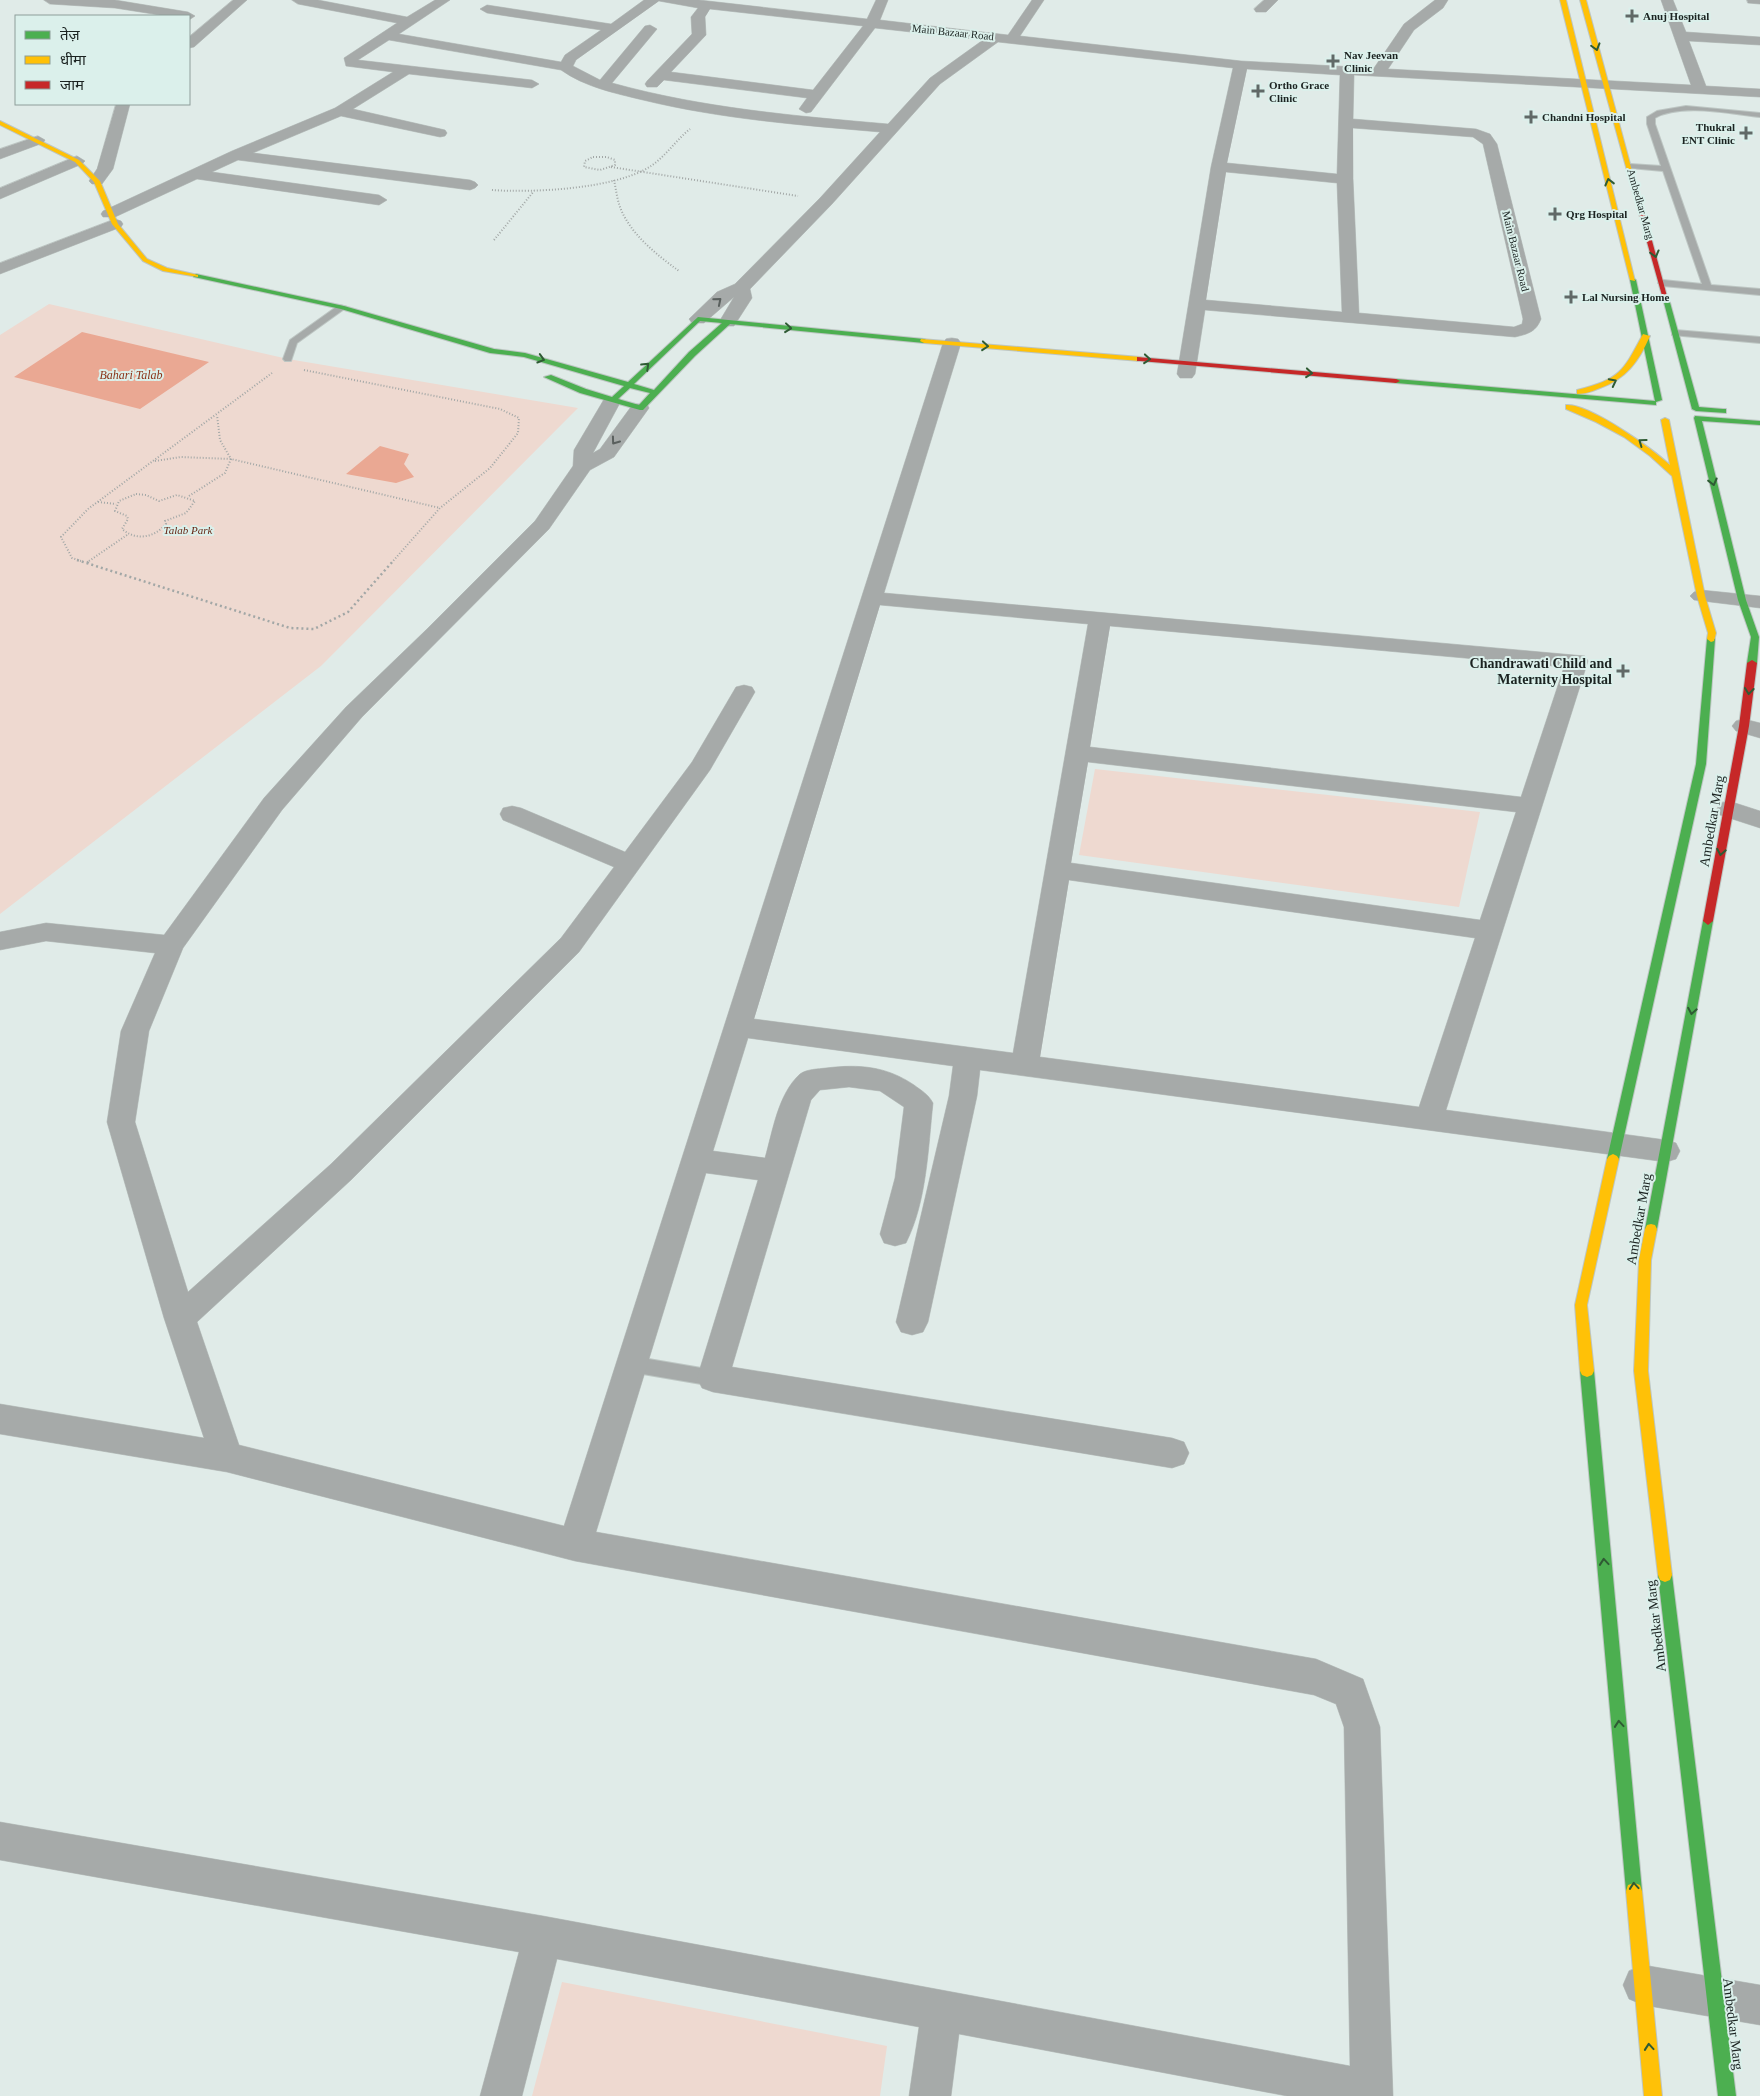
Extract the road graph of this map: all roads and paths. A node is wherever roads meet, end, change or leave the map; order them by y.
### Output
1 (50, 0) edge
2 (241, 0) edge
3 (298, 0) edge
4 (444, 0) edge
5 (653, 0) edge
6 (664, 0) edge
7 (882, 0) edge
8 (1038, 0) edge
9 (1272, 0) edge
10 (1442, 0) edge
11 (1563, 0) edge
12 (1583, 0) edge
13 (1667, 0) edge
14 (1753, 0) edge
15 (1760, 0) edge
16 (135, 3) edge
17 (733, 4) edge
18 (706, 5) junction
19 (486, 9) dead end
20 (1261, 9) dead end
21 (185, 15) edge
22 (190, 16) edge
23 (217, 21) junction
24 (411, 22) junction
25 (872, 23) junction
26 (614, 28) junction
27 (650, 29) dead end
28 (390, 36) junction
29 (1680, 36) junction
30 (996, 37) junction
31 (1012, 38) junction
32 (1760, 41) edge
33 (190, 43) edge
34 (1241, 65) junction
35 (565, 67) junction
36 (406, 70) junction
37 (1346, 73) junction
38 (1377, 74) junction
39 (662, 75) junction
40 (1584, 82) junction
41 (532, 84) dead end
42 (1606, 84) junction
43 (602, 86) junction
44 (1700, 89) junction
45 (1760, 93) edge
46 (640, 95) junction
47 (816, 95) junction
48 (123, 105) edge
49 (340, 111) junction
50 (712, 111) junction
51 (1760, 115) edge
52 (797, 120) junction
53 (0, 123) edge
54 (1346, 123) junction
55 (891, 129) junction
56 (440, 133) dead end
57 (38, 140) junction
58 (0, 154) edge
59 (236, 155) junction
60 (77, 161) junction
61 (1630, 166) junction
62 (611, 167) junction
63 (1219, 167) junction
64 (1667, 168) junction
65 (639, 171) junction
66 (195, 174) junction
67 (1345, 179) junction
68 (614, 180) junction
69 (97, 181) junction
70 (470, 185) joint
71 (535, 191) junction
72 (0, 194) edge
73 (379, 200) dead end
74 (826, 201) junction
75 (112, 219) junction
76 (494, 240) dead end
77 (0, 269) edge
78 (679, 271) dead end
79 (1663, 284) junction
80 (741, 288) junction
81 (1708, 288) junction
82 (1760, 292) edge
83 (1198, 304) junction
84 (342, 307) junction
85 (1351, 317) junction
86 (698, 319) junction
87 (684, 330) junction
88 (727, 330) junction
89 (1675, 333) junction
90 (1646, 336) junction
91 (1760, 340) edge
92 (853, 346) dead end
93 (950, 348) junction
94 (494, 351) junction
95 (285, 362) junction
96 (522, 367) dead end
97 (1186, 368) junction
98 (540, 374) dead end
99 (628, 384) junction
100 (1690, 386) junction
101 (654, 392) junction
102 (1704, 393) dead end
103 (1566, 395) junction
104 (612, 401) junction
105 (1569, 406) junction
106 (1655, 406) junction
107 (640, 408) junction
108 (1697, 413) junction
109 (217, 414) junction
110 (1760, 414) edge
111 (1665, 420) junction
112 (1760, 423) edge
113 (1760, 428) edge
114 (1740, 434) dead end
115 (1719, 442) dead end
116 (1706, 450) junction
117 (231, 458) junction
118 (154, 461) junction
119 (584, 466) junction
120 (1677, 476) junction
121 (188, 497) junction
122 (98, 502) junction
123 (116, 504) junction
124 (440, 508) junction
125 (126, 535) junction
126 (86, 563) junction
127 (1701, 596) junction
128 (873, 598) junction
129 (1751, 601) edge
130 (1100, 618) junction
131 (744, 692) dead end
132 (1752, 729) edge
133 (1077, 753) junction
134 (1530, 806) junction
135 (1729, 809) junction
136 (512, 814) dead end
137 (1760, 820) edge
138 (629, 864) junction
139 (1058, 870) junction
140 (1490, 931) junction
141 (0, 942) edge
142 (171, 945) junction
143 (738, 1027) junction
144 (968, 1058) junction
145 (1025, 1066) junction
146 (1429, 1120) junction
147 (1616, 1145) junction
148 (1666, 1151) junction
149 (696, 1160) junction
150 (776, 1171) junction
151 (895, 1234) dead end
152 (180, 1318) junction
153 (912, 1322) dead end
154 (631, 1364) junction
155 (712, 1378) junction
156 (0, 1419) edge
157 (1172, 1453) dead end
158 (227, 1456) junction
159 (575, 1545) junction
160 (0, 1841) edge
161 (542, 1936) junction
162 (1643, 1985) junction
163 (1715, 1997) junction
164 (1760, 2005) edge
165 (942, 2011) junction
166 (1372, 2093) edge
167 (501, 2096) edge
168 (930, 2096) edge
169 (1653, 2096) edge
170 (1727, 2096) edge

1 - 16 street
2 - 23 street
3 - 24 street
4 - 24 street
5 - 26 street
6 - 18 street, Main Bazaar Road
7 - 25 street
8 - 31 street
9 - 20 street
10 - 38 street
11 - 40 street, Ambedkar Marg
12 -> 42 street, Ambedkar Marg
13 - 29 street
14 - 15 street
16 - 21 street
17 - 18 street, Main Bazaar Road
17 - 25 street, Main Bazaar Road
18 - 39 street
19 - 26 street
22 - 23 street
23 - 33 street
24 - 28 street
25 - 30 street, Main Bazaar Road
25 - 47 street
26 - 35 street
27 - 43 street
28 - 35 street
28 - 36 street
29 - 32 street
29 - 44 street
30 - 31 street, Main Bazaar Road
30 - 55 street
31 - 34 street, Main Bazaar Road
34 - 37 street, Main Bazaar Road
34 - 63 street
35 - 43 street
36 - 41 street
36 - 49 street
37 - 38 street, Main Bazaar Road
37 - 54 street
38 - 40 street, Main Bazaar Road
39 - 46 street
39 - 47 street
40 - 42 street, Main Bazaar Road
90 -> 40 street, Ambedkar Marg
42 - 44 street, Main Bazaar Road
42 - 61 street, Ambedkar Marg
43 - 46 street
44 - 45 street, Main Bazaar Road
46 - 50 street
47 - 52 street
48 - 69 street
49 - 56 street
49 - 59 street
50 - 52 street
50 - 65 path
51 - 64 lane
52 - 55 street
53 - 57 street
54 - 67 street
54 - 85 street, Main Bazaar Road
55 - 74 street
57 - 58 street
57 - 60 street
59 - 66 street
59 - 70 street
60 - 69 street
60 - 72 street
61 - 64 lane
61 -> 79 street, Ambedkar Marg
62 - 62 path
62 - 65 path
63 - 67 street
63 - 83 street
64 - 81 lane
65 - 68 path
65 - 74 path
66 - 73 street
66 - 75 street
67 - 85 street
68 - 71 path
68 - 78 path
69 - 75 street
70 - 71 path
71 - 76 path
74 - 80 street
75 - 77 street
75 - 84 street
79 - 81 lane
79 - 89 street, Ambedkar Marg
86 -> 80 street
80 - 88 street
81 - 82 lane
83 - 85 street, Main Bazaar Road
83 - 97 street
84 - 94 street
84 - 95 lane
86 - 87 street
86 - 88 street
87 - 88 street
99 -> 87 street
88 -> 93 street
88 - 101 street
89 - 91 lane
89 - 100 street, Ambedkar Marg
103 -> 90 street
90 - 106 street, Ambedkar Marg
92 - 93 street
93 - 97 street
93 - 128 street
94 - 96 street
94 -> 99 street
95 - 109 path
95 - 124 path
97 -> 103 street
97 - 105 street
98 - 104 street
99 - 101 street
99 - 104 street
100 - 102 street
100 - 108 street, Ambedkar Marg
101 - 107 street
103 - 106 street
104 - 107 street
104 - 119 street
105 - 106 street
120 -> 105 street
106 - 108 street
106 - 111 street
107 -> 119 street
108 - 110 street
108 - 111 street
108 - 112 street
108 - 116 street, Ambedkar Marg
109 - 117 path
109 - 118 path
111 - 120 street, Ambedkar Marg
113 - 114 street
115 - 116 street
116 -> 129 street, Ambedkar Marg
117 - 118 path
117 - 121 path
117 - 124 path
118 - 122 path
119 - 142 street
120 - 127 street, Ambedkar Marg
121 - 123 path
121 - 125 path
122 - 123 path
122 - 126 path
123 - 125 path
124 - 126 path
125 - 126 path
127 - 129 street
127 - 147 street, Ambedkar Marg
128 - 130 street
128 - 143 street
129 -> 132 street, Ambedkar Marg
130 - 133 street
130 - 134 street
131 - 138 street
132 - 135 street, Ambedkar Marg
133 - 134 street
133 - 139 street
134 - 140 street
135 - 137 street
135 -> 148 street, Ambedkar Marg
136 - 138 street
138 - 152 street
139 - 140 street
139 - 145 street
140 - 146 street
141 - 142 street
142 - 152 street
143 - 144 street
143 - 149 street
144 - 145 street
144 - 153 street
145 - 146 street
146 - 147 street
147 - 148 street
162 -> 147 street, Ambedkar Marg
148 - 163 street, Ambedkar Marg
149 - 150 street
149 - 154 street
150 - 151 street
150 - 155 street
152 - 158 street
154 - 155 lane
154 - 159 street
155 - 157 street
156 - 158 street
158 - 159 street
159 - 166 street
160 - 161 street
161 - 165 street
161 - 167 street
162 - 163 street
169 -> 162 street, Ambedkar Marg
163 - 164 street
163 - 170 street, Ambedkar Marg
165 - 166 street
165 - 168 street

